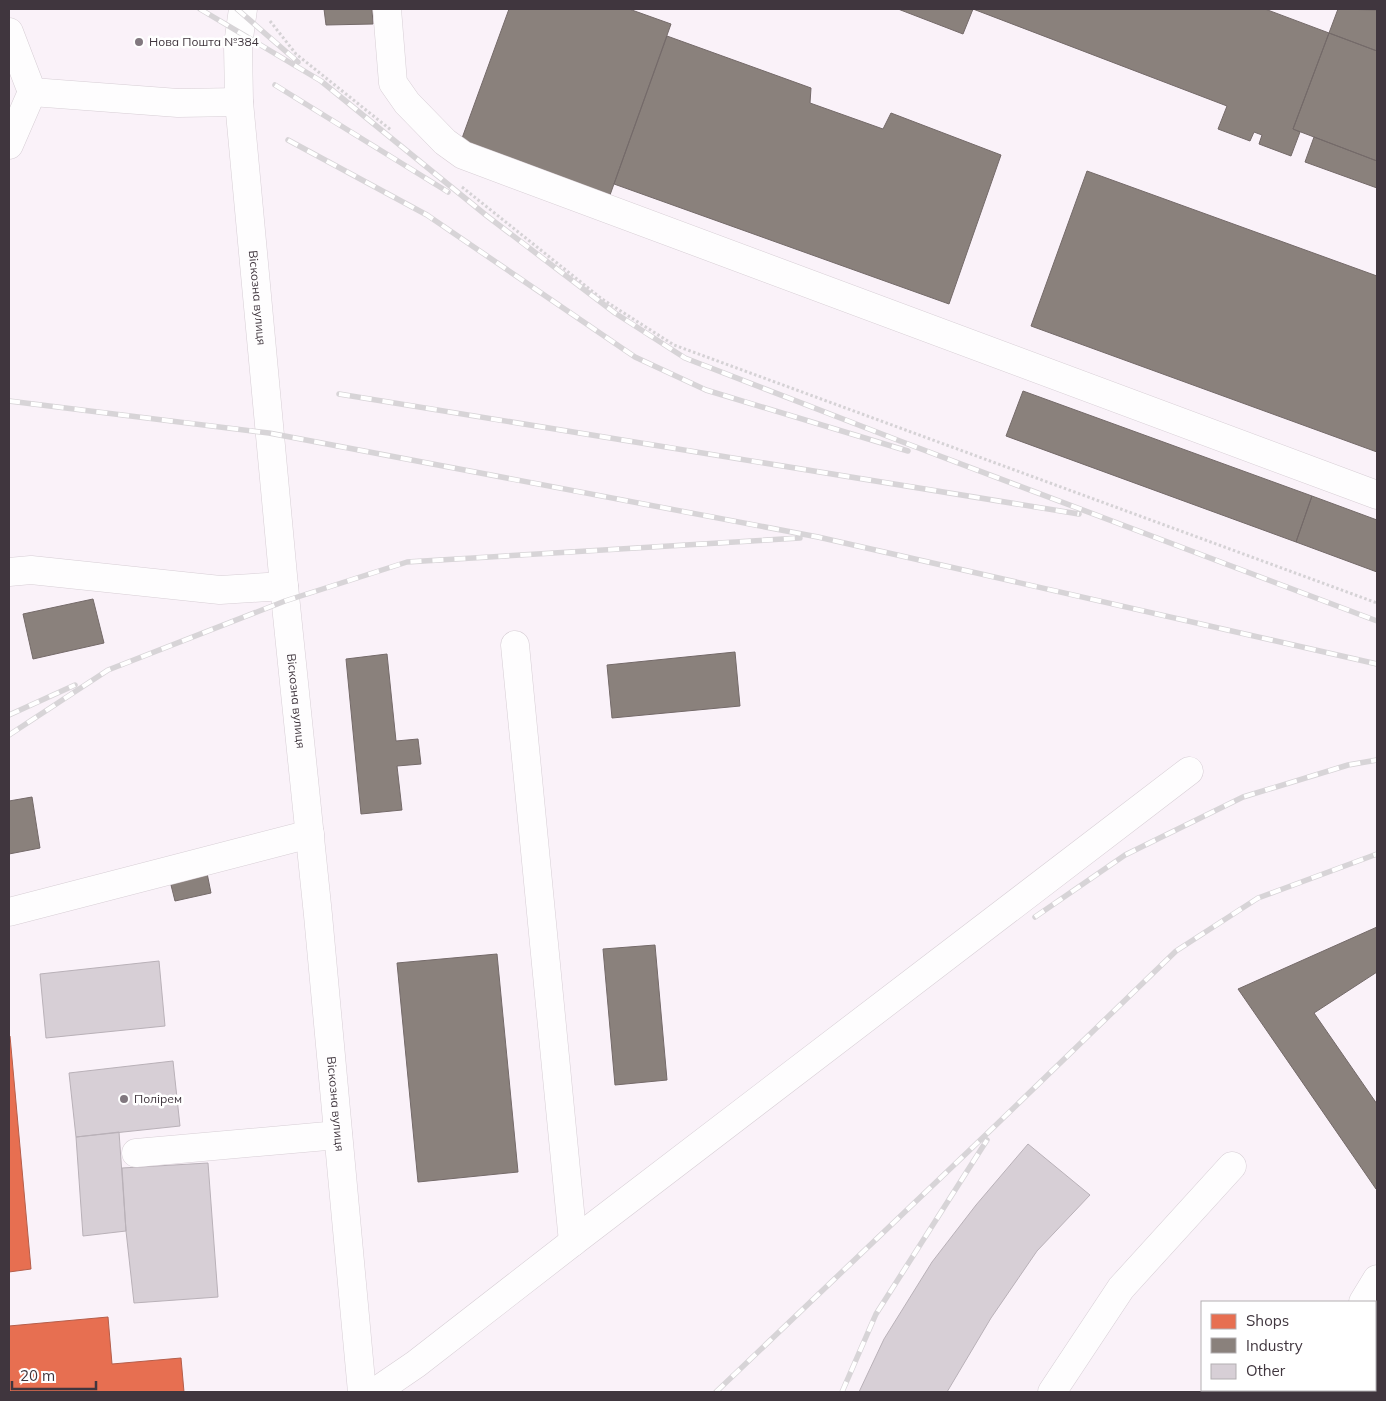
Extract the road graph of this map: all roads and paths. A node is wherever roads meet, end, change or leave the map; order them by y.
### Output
1 (387, 9) edge
2 (254, 12) edge
3 (9, 32) edge
4 (32, 92) junction
5 (239, 102) junction
6 (396, 133) dead end
7 (9, 145) edge
8 (457, 182) dead end
9 (1377, 495) edge
10 (9, 572) edge
11 (284, 586) junction
12 (1377, 603) edge
13 (515, 645) dead end
14 (1189, 770) dead end
15 (310, 834) junction
16 (9, 912) edge
17 (338, 1135) junction
18 (136, 1153) dead end
19 (1232, 1166) dead end
20 (573, 1242) junction
21 (1377, 1278) edge
22 (1364, 1301) edge
23 (362, 1392) edge
24 (375, 1392) edge
25 (1052, 1392) edge

1 - 9 street
2 - 5 street, Віскозна вулиця
2 - 6 path
3 - 4 street
4 - 5 street
4 - 7 street
5 - 11 street, Віскозна вулиця
8 - 12 path
10 - 11 street
11 - 15 street, Віскозна вулиця
13 - 20 street
14 - 20 street
15 - 16 street
15 - 17 street, Віскозна вулиця
17 - 18 street
17 - 23 street, Віскозна вулиця
19 - 25 street
20 - 24 street
21 - 22 street

